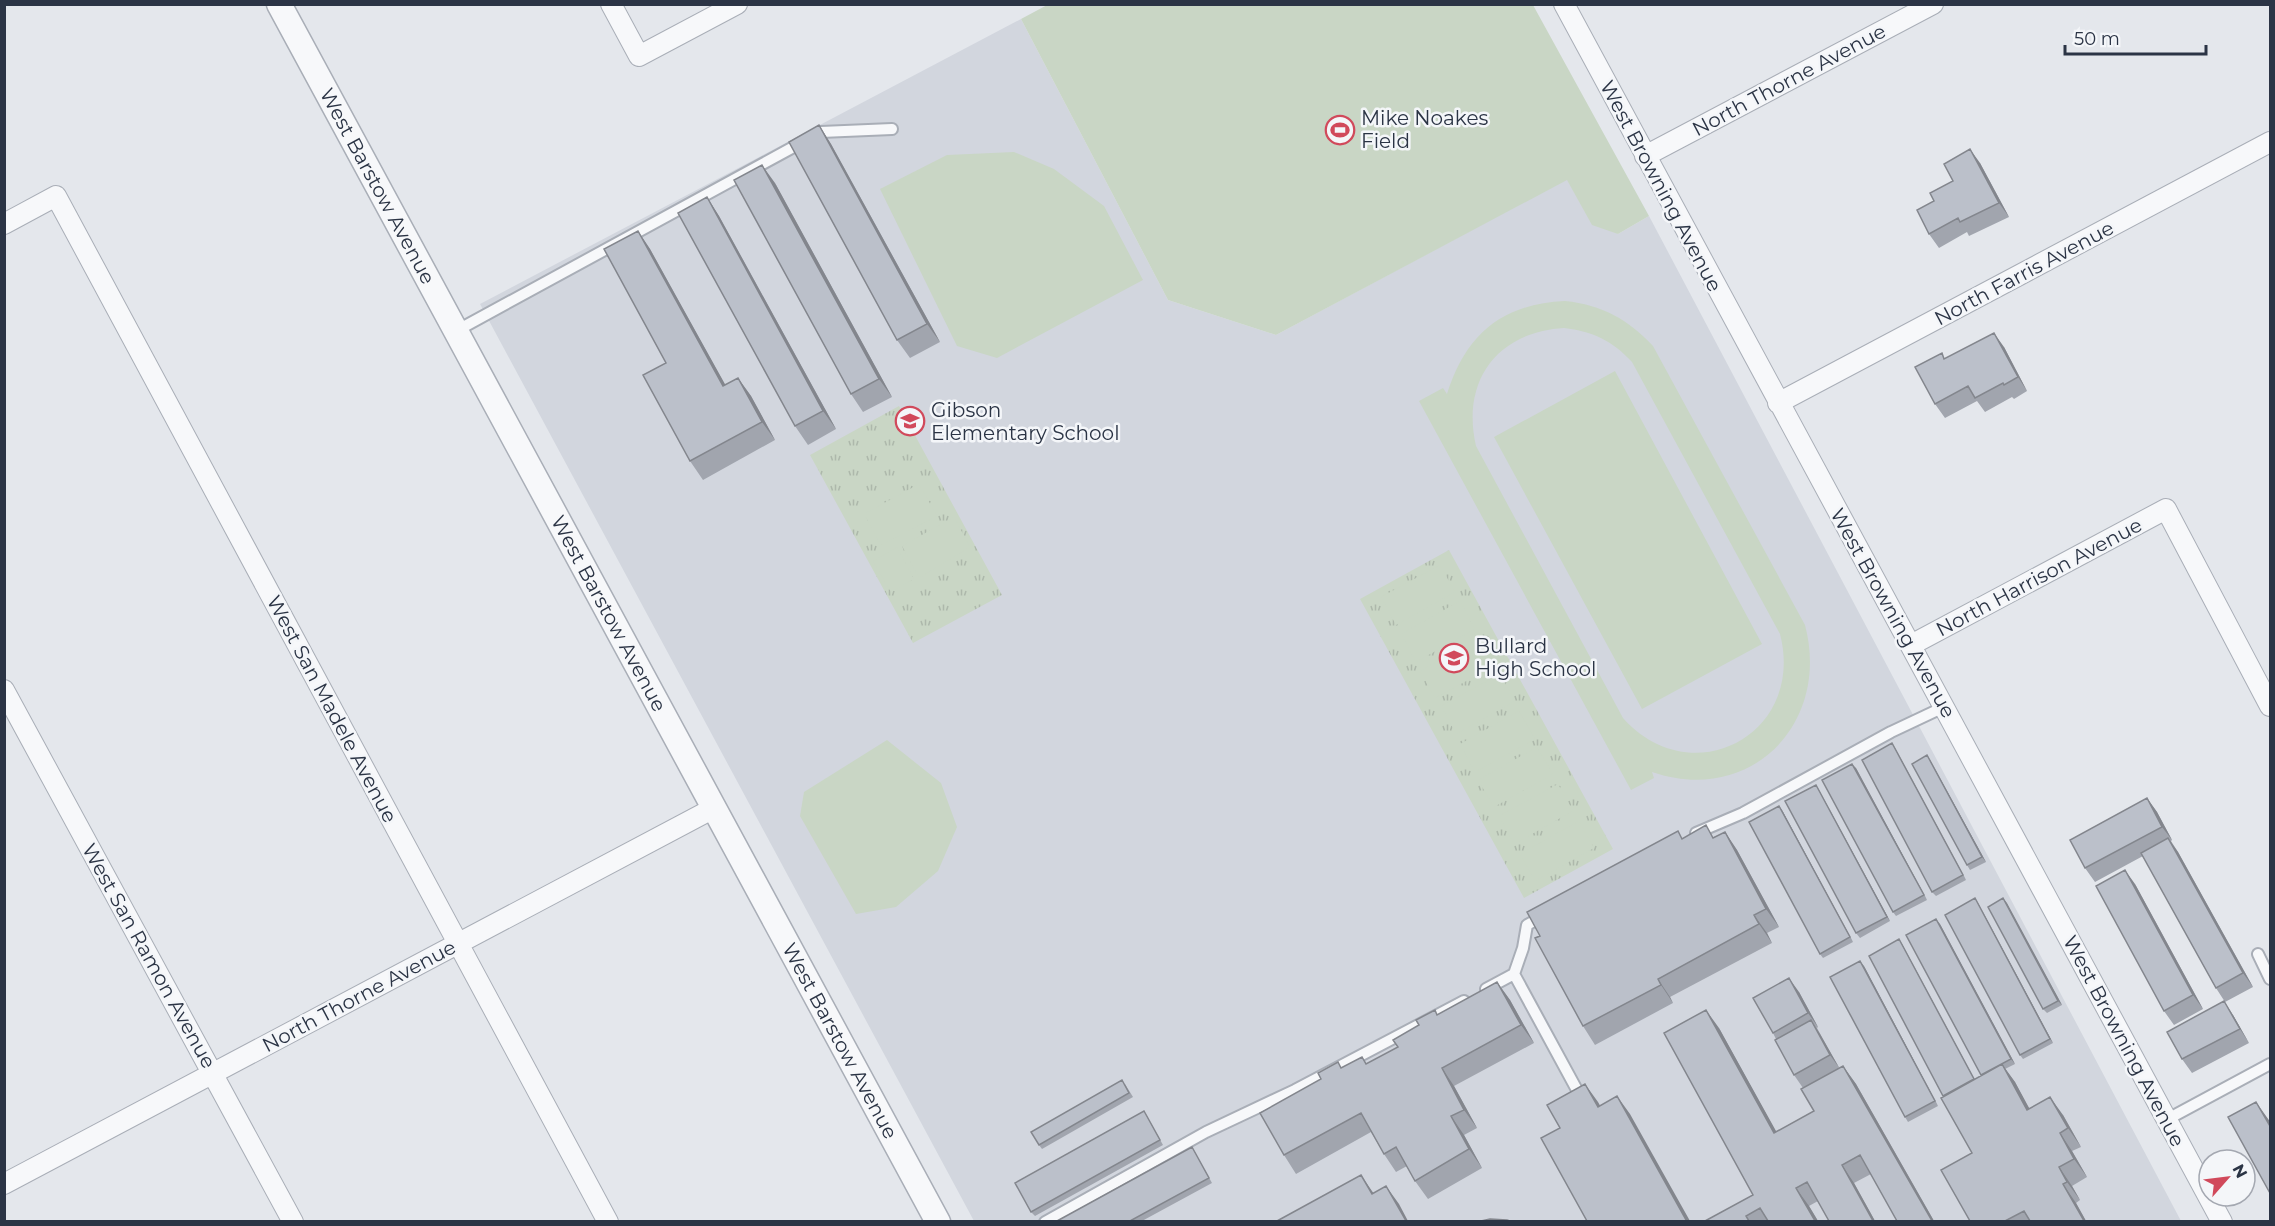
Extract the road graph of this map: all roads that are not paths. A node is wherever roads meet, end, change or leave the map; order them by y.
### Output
1 (279, 4) edge
2 (611, 4) edge
3 (737, 4) edge
4 (1564, 4) edge
5 (1934, 4) edge
6 (892, 129) dead end
7 (2271, 142) edge
8 (1645, 156) junction
9 (4, 224) edge
10 (456, 331) junction
11 (1778, 403) junction
12 (1911, 645) junction
13 (4, 690) edge
14 (2271, 706) edge
15 (1944, 707) junction
16 (714, 808) junction
17 (1687, 837) edge
18 (1557, 909) edge
19 (458, 944) junction
20 (2258, 954) dead end
21 (1514, 974) junction
22 (2271, 979) edge
23 (2271, 1064) edge
24 (213, 1073) junction
25 (1576, 1090) edge
26 (2166, 1120) junction
27 (4, 1184) edge
28 (293, 1221) edge
29 (608, 1221) edge
30 (938, 1221) edge
31 (1045, 1221) edge
32 (2222, 1221) edge

1 - 10 street, West Barstow Avenue
2 - 3 street
4 - 8 street, West Browning Avenue
5 - 8 street, North Thorne Avenue
6 - 10 lane
7 - 11 street, North Farris Avenue
8 - 11 street, West Browning Avenue
9 - 19 street, West San Madele Avenue
10 - 16 street, West Barstow Avenue
11 - 12 street, West Browning Avenue
12 - 14 street, North Harrison Avenue
12 - 15 street, West Browning Avenue
13 - 24 street, West San Ramon Avenue
15 - 17 lane
15 - 26 street, West Browning Avenue
16 - 19 street, North Thorne Avenue
16 - 30 street, West Barstow Avenue
18 - 21 lane
19 - 24 street, North Thorne Avenue
19 - 29 street, West San Madele Avenue
20 - 22 lane
21 - 25 lane
21 - 31 lane
23 - 26 lane
24 - 27 street, North Thorne Avenue
24 - 28 street, West San Ramon Avenue
26 - 32 street, West Browning Avenue

